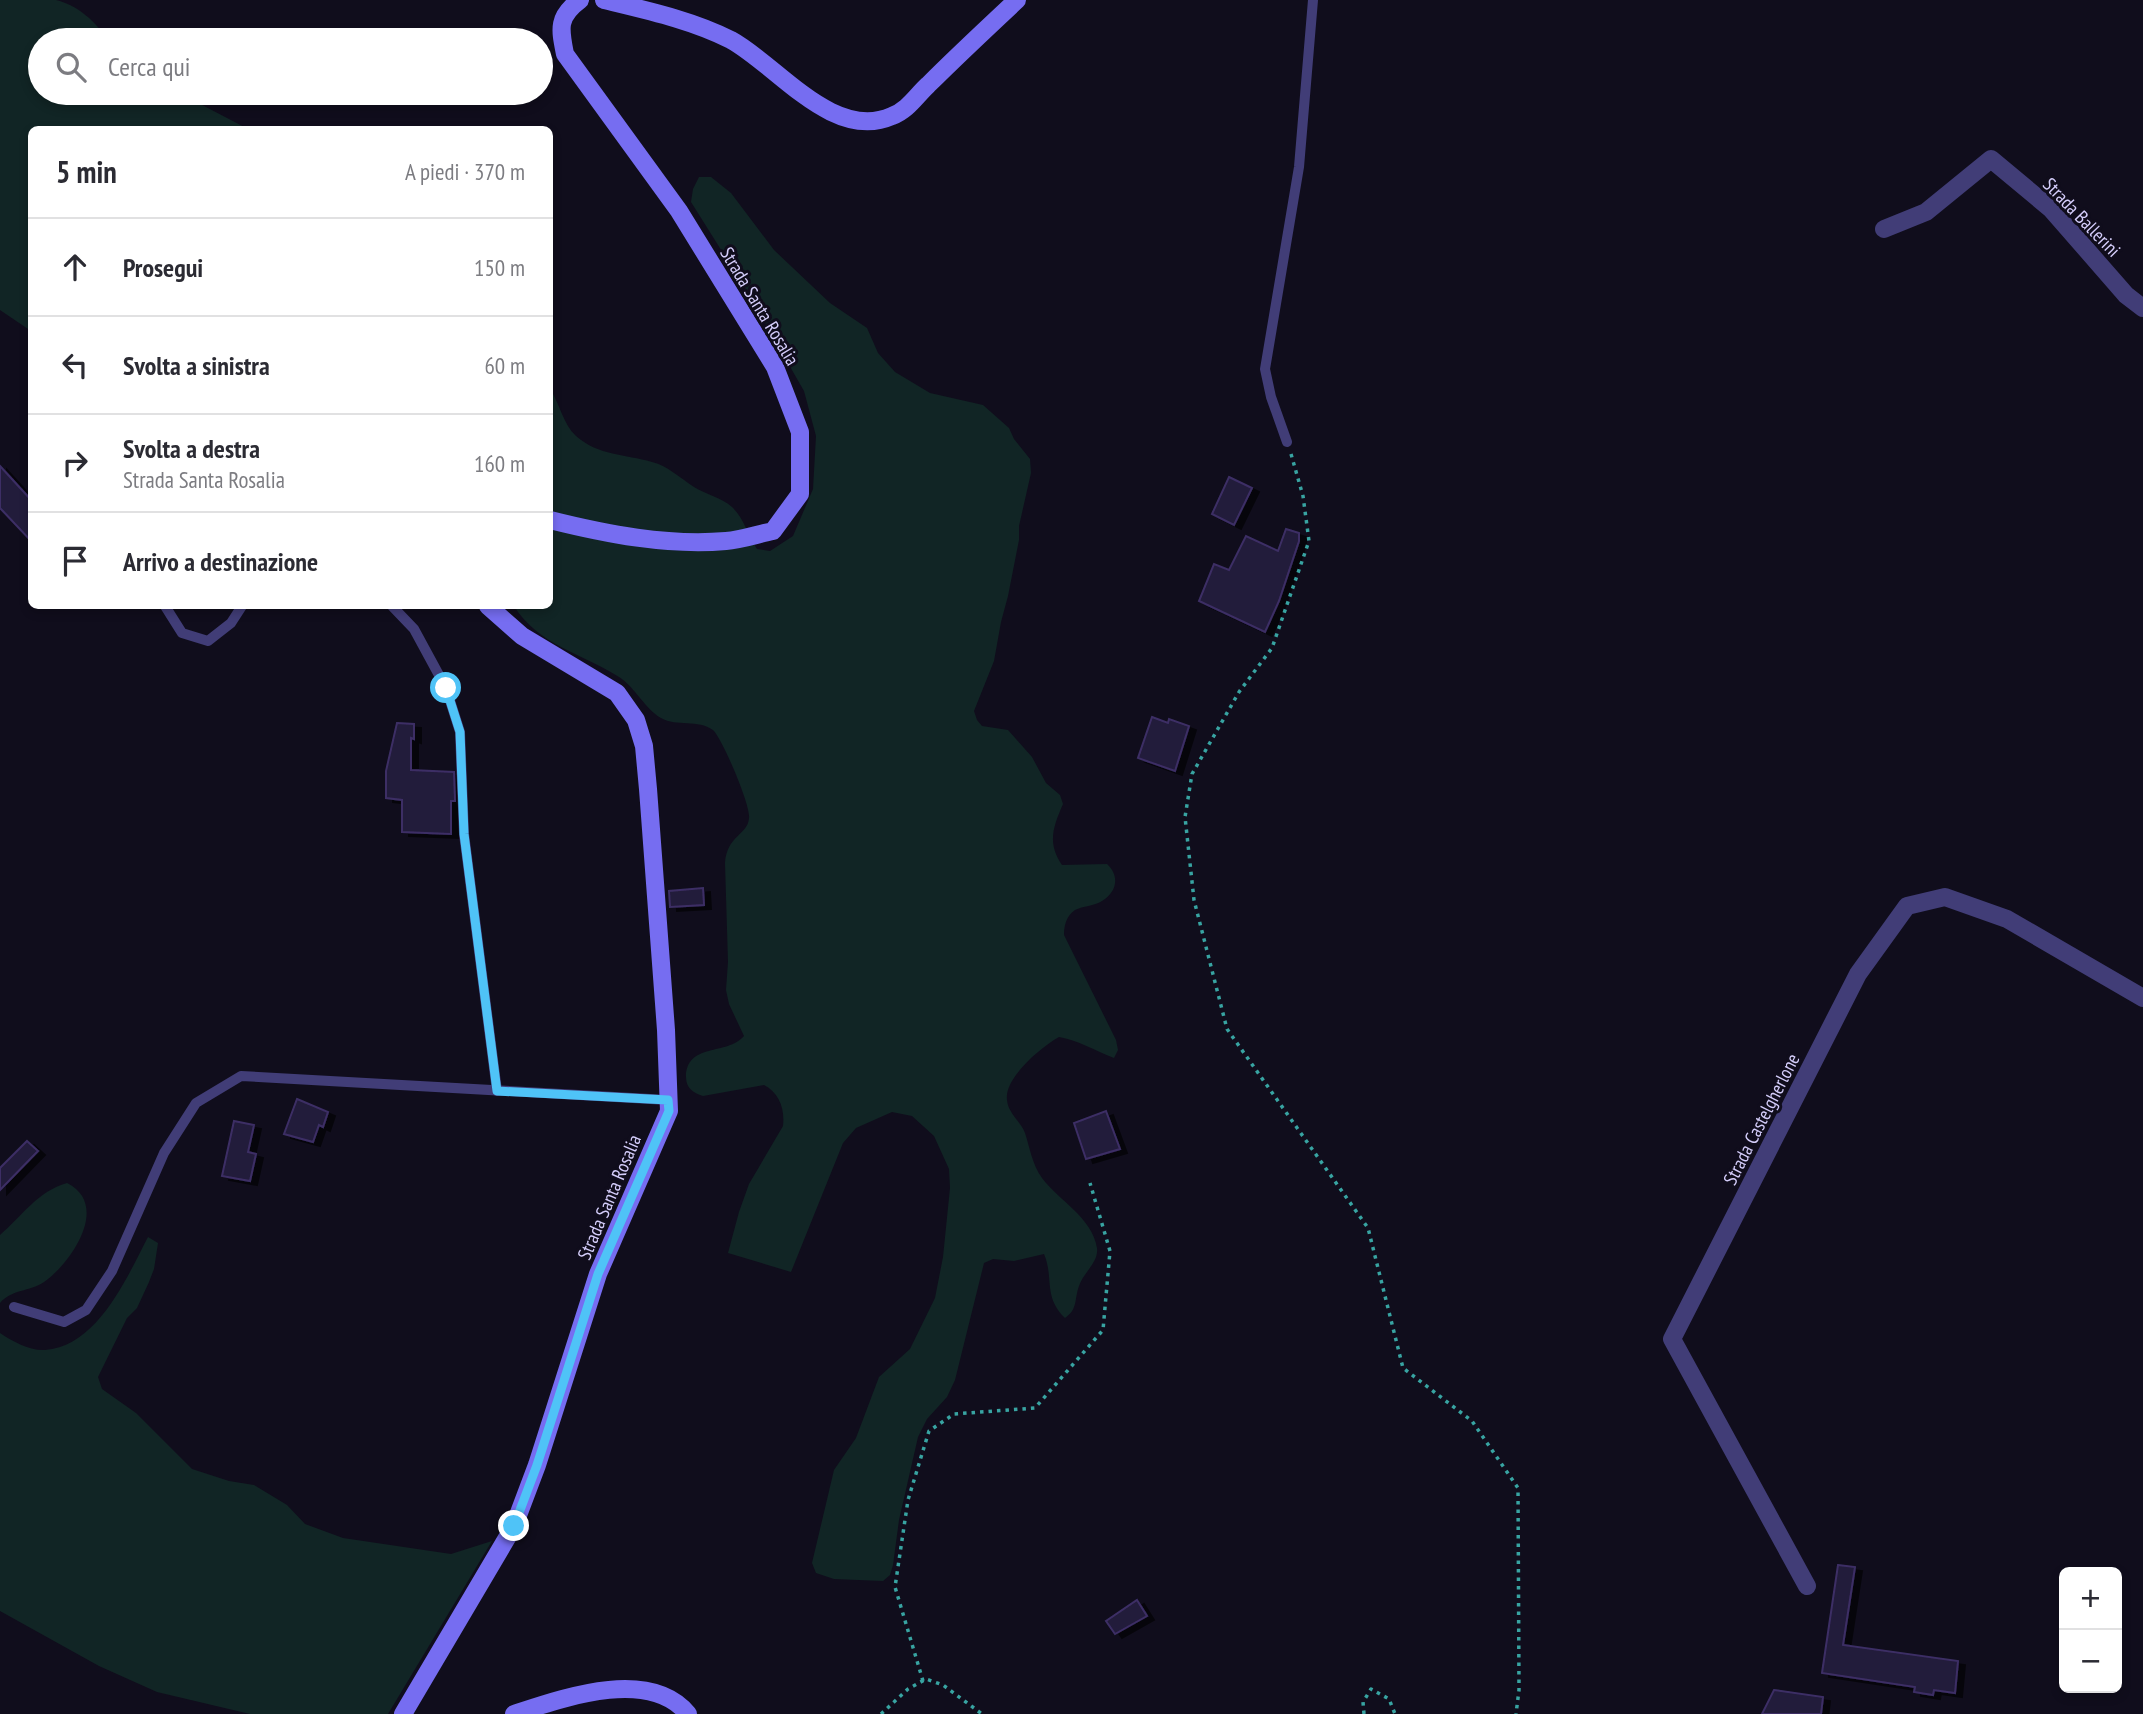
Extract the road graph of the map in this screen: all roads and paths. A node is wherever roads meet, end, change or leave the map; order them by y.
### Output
1 (580, 0) edge
2 (604, 0) edge
3 (1017, 0) edge
4 (1313, 0) edge
5 (1884, 229) dead end
6 (2143, 308) edge
7 (1287, 442) joint
8 (553, 521) edge
9 (166, 609) edge
10 (240, 609) edge
11 (395, 609) edge
12 (491, 609) edge
13 (2143, 998) edge
14 (497, 1091) junction
15 (668, 1100) junction
16 (1090, 1183) dead end
17 (13, 1307) dead end
18 (1807, 1586) dead end
19 (923, 1681) junction
20 (403, 1714) edge
21 (514, 1714) edge
22 (688, 1714) edge
23 (881, 1714) edge
24 (982, 1714) edge
25 (1364, 1714) edge
26 (1395, 1714) edge
27 (1516, 1714) edge

1 - 8 street, Strada Santa Rosalia
2 - 3 street
4 - 7 lane
5 - 6 street, Strada Ballerini
7 - 27 path
9 - 10 lane
11 - 14 lane
12 - 15 street, Strada Santa Rosalia
13 - 18 street, Strada Castelgherlone
14 - 15 lane
14 - 17 lane
15 - 20 street, Strada Santa Rosalia
16 - 19 path
19 - 23 path
19 - 24 path
21 - 22 street
25 - 26 path

